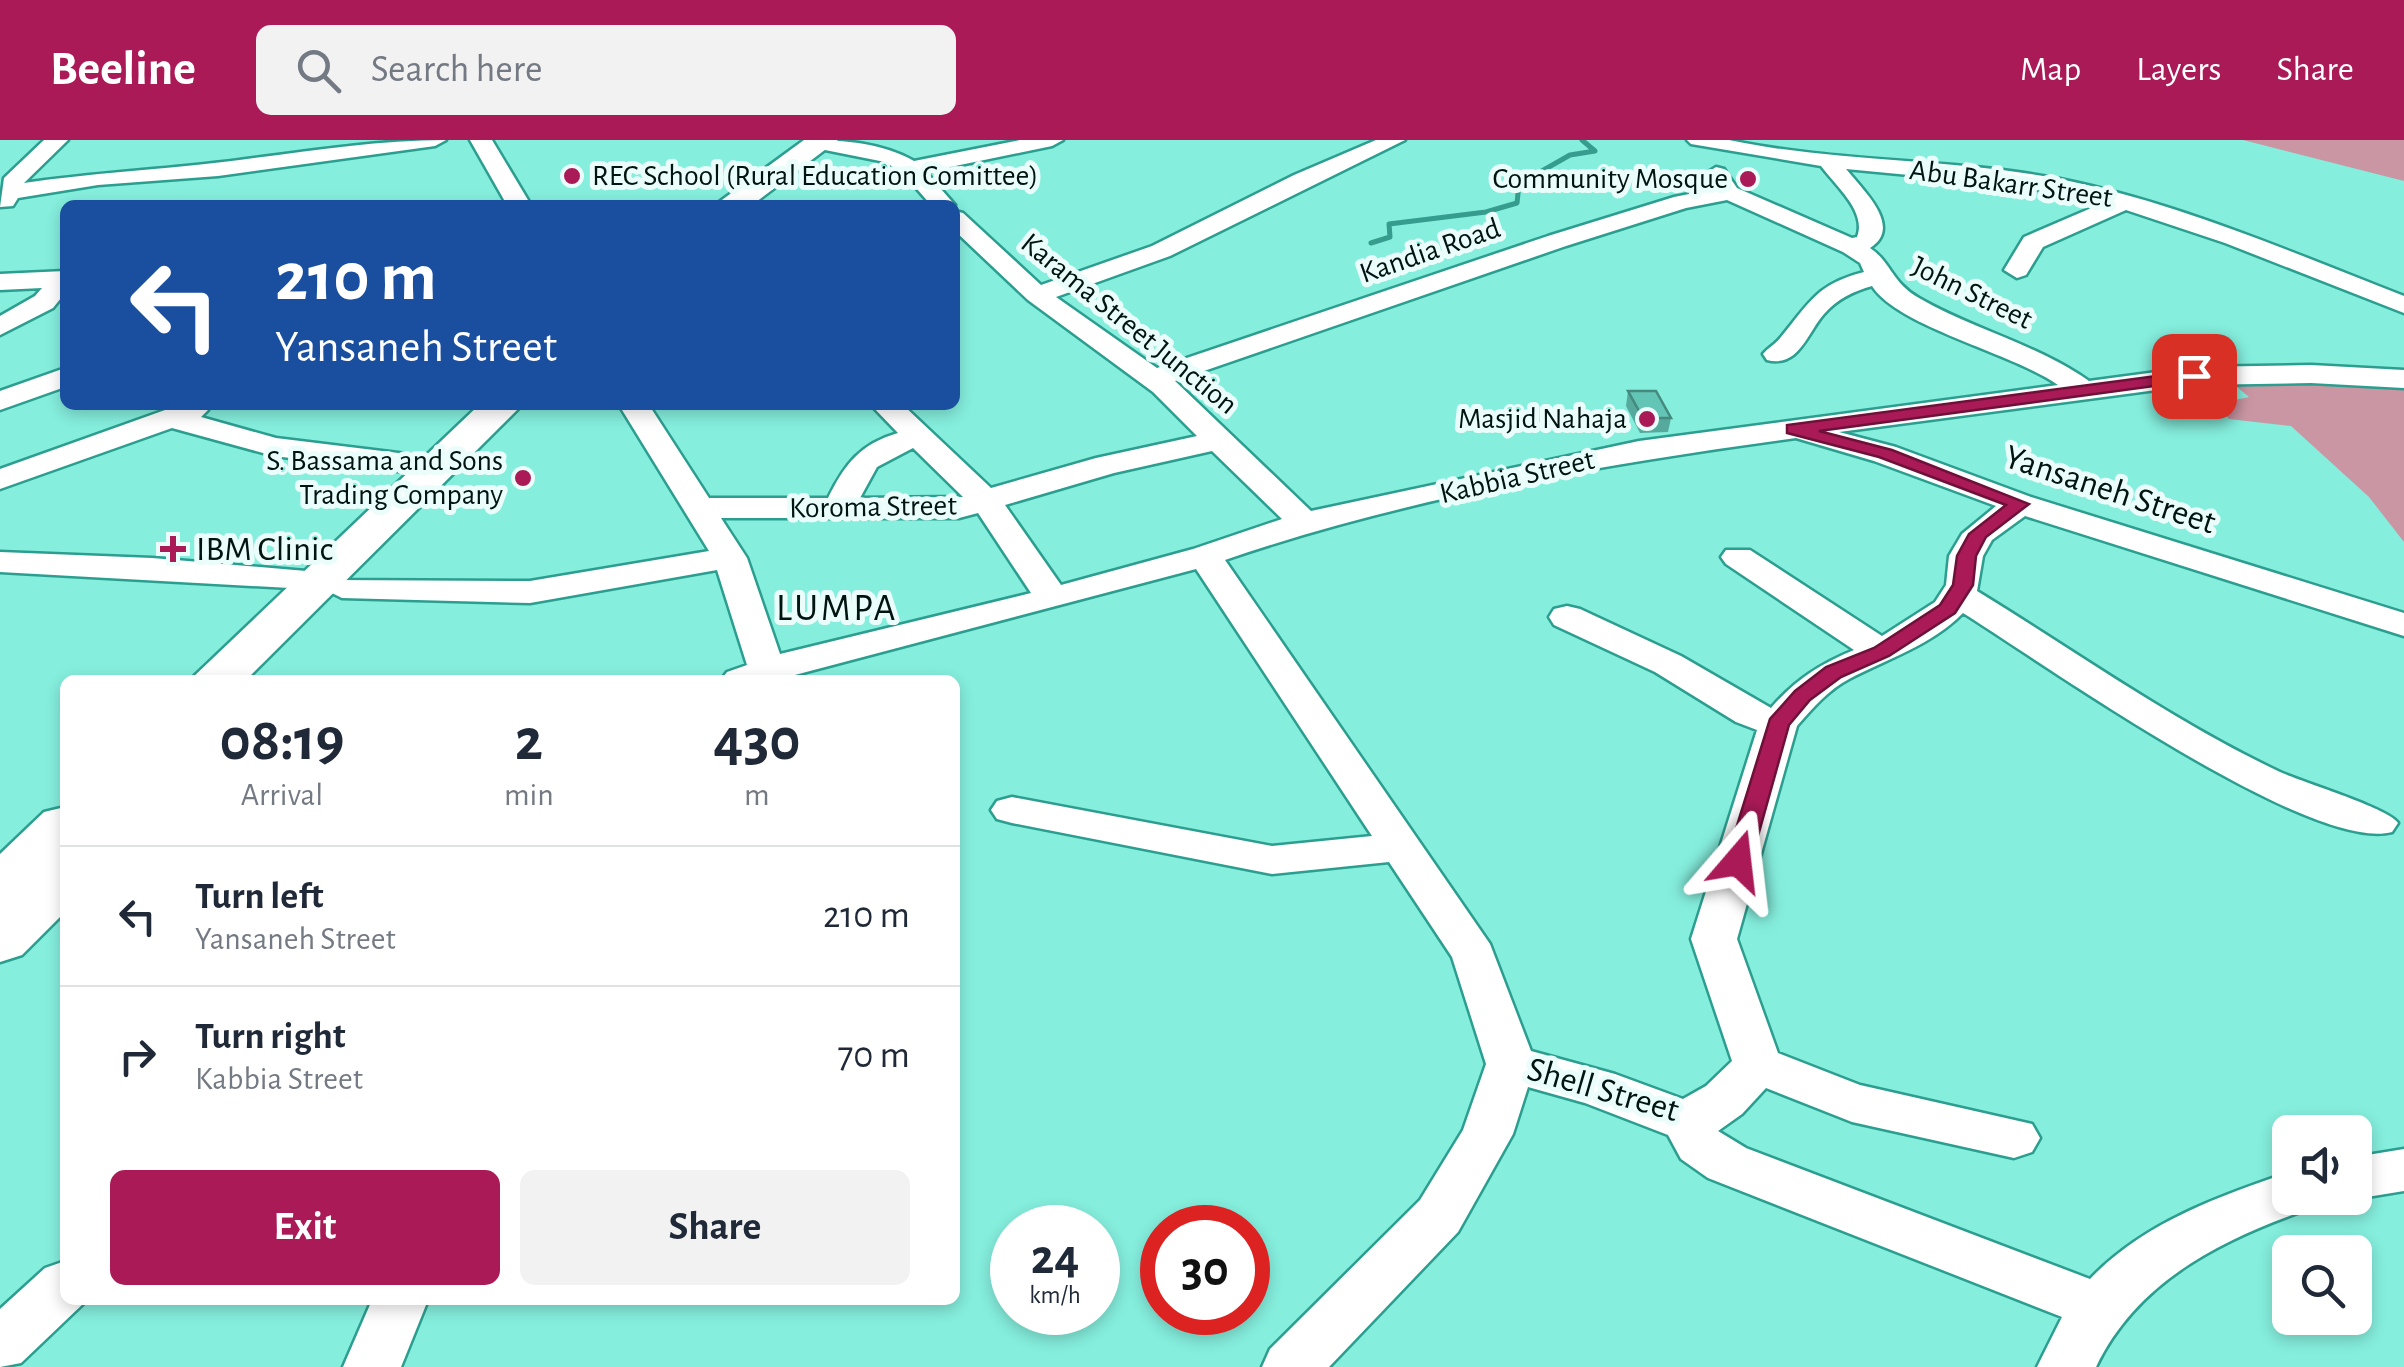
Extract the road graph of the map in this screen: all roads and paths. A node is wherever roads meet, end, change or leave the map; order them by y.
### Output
1 (57, 140) edge
2 (435, 140) edge
3 (481, 140) edge
4 (1052, 140) edge
5 (1394, 140) edge
6 (816, 141) edge
7 (1709, 143) edge
8 (1830, 163) junction
9 (911, 168) junction
10 (218, 169) junction
11 (178, 192) dead end
12 (1729, 193) junction
13 (4, 198) edge
14 (516, 200) edge
15 (725, 200) edge
16 (738, 200) edge
17 (938, 200) edge
18 (2127, 201) junction
19 (960, 223) edge
20 (1852, 247) junction
21 (2017, 270) dead end
22 (1878, 278) junction
23 (60, 279) edge
24 (0, 282) edge
25 (60, 284) edge
26 (1037, 295) junction
27 (2404, 304) edge
28 (0, 327) edge
29 (1777, 354) dead end
30 (0, 377) edge
31 (60, 379) edge
32 (1154, 379) junction
33 (2404, 379) edge
34 (29, 392) junction
35 (2084, 392) junction
36 (0, 401) edge
37 (193, 410) edge
38 (497, 410) edge
39 (521, 410) edge
40 (637, 410) edge
41 (891, 410) edge
42 (171, 418) junction
43 (1793, 429) junction
44 (916, 437) junction
45 (1219, 440) junction
46 (439, 467) junction
47 (0, 480) edge
48 (986, 502) junction
49 (2020, 504) junction
50 (699, 508) junction
51 (839, 508) junction
52 (1304, 522) junction
53 (1205, 556) junction
54 (1738, 556) dead end
55 (730, 558) junction
56 (0, 562) edge
57 (330, 585) junction
58 (1957, 594) junction
59 (1052, 598) junction
60 (1567, 617) dead end
61 (2404, 625) edge
62 (1882, 652) junction
63 (753, 674) edge
64 (222, 675) edge
65 (258, 675) edge
66 (1778, 724) junction
67 (1012, 810) dead end
68 (2377, 823) dead end
69 (1403, 847) junction
70 (31, 864) edge
71 (0, 940) edge
72 (1511, 1064) junction
73 (1758, 1065) junction
74 (1688, 1120) junction
75 (2014, 1138) dead end
76 (2404, 1170) edge
77 (2372, 1175) edge
78 (2272, 1200) edge
79 (60, 1289) edge
80 (398, 1305) edge
81 (2099, 1307) junction
82 (0, 1345) edge
83 (372, 1367) edge
84 (1292, 1367) edge
85 (2066, 1367) edge

1 - 13 street
2 - 10 street
3 - 14 street
4 - 9 street
5 - 26 street
6 - 9 street
6 - 15 highway
6 - 16 highway
7 - 8 street, Abu Bakarr Street
7 - 12 street
8 - 18 street, Abu Bakarr Street
8 - 20 street
9 - 17 street
10 - 11 street
10 - 13 street
12 - 20 street, John Street
12 - 32 street, Kandia Road
18 - 21 street
18 - 27 street, Abu Bakarr Street
19 - 26 street, Karama Street Junction
20 - 22 street, John Street
22 - 29 street
22 - 35 street, John Street
23 - 24 street
25 - 28 street
26 - 32 street, Karama Street Junction
30 - 34 street
31 - 34 street
32 - 45 street, Karama Street Junction
33 - 35 street, Kabbia Street
34 - 36 street
35 - 43 street, Kabbia Street
37 - 42 street
38 - 46 highway
39 - 57 highway
40 - 50 street
41 - 44 street
42 - 46 street
42 - 47 street
43 - 49 street, Yansaneh Street
43 - 52 street, Kabbia Street
44 - 48 street
44 - 51 street
45 - 48 street, Koroma Street
45 - 52 street, Karama Street Junction
46 - 57 highway
48 - 51 street, Koroma Street
48 - 59 street
49 - 58 street
49 - 61 street, Yansaneh Street
50 - 51 street, Koroma Street
50 - 55 street
52 - 53 street, Kabbia Street
53 - 59 street, Kabbia Street
53 - 69 street
54 - 62 street
55 - 57 street
55 - 63 street
56 - 57 street
57 - 64 highway
57 - 65 highway
58 - 62 street
58 - 68 street
59 - 63 street, Kabbia Street
60 - 66 street
62 - 66 street
66 - 73 street
67 - 69 street
69 - 72 street
70 - 71 highway
72 - 74 street, Shell Street
72 - 84 street
73 - 74 street, Shell Street
73 - 75 street
74 - 81 street
76 - 77 street
78 - 81 street
79 - 82 street
80 - 83 street
81 - 85 street

